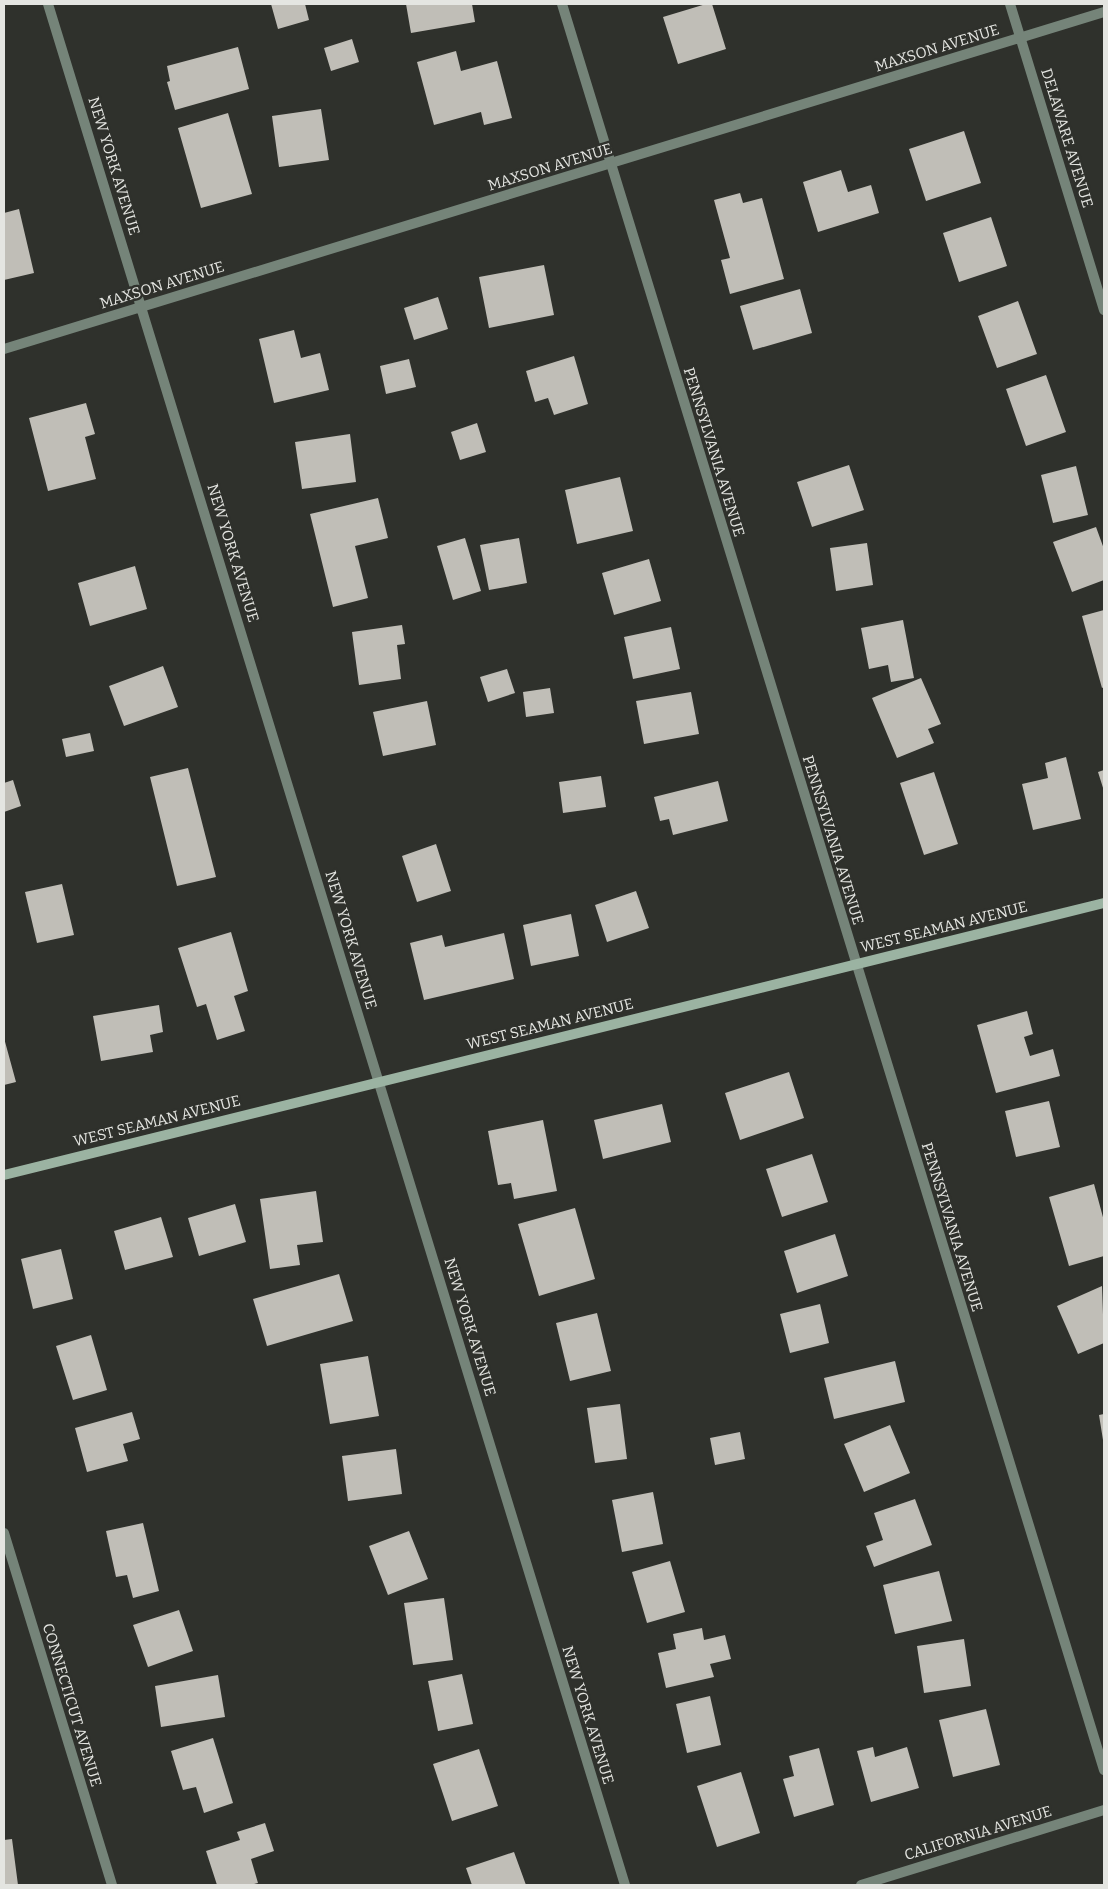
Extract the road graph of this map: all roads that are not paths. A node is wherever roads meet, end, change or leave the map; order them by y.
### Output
1 (48, 4) edge
2 (562, 4) edge
3 (1010, 4) edge
4 (1104, 12) edge
5 (1021, 38) junction
6 (610, 164) junction
7 (142, 307) junction
8 (1104, 310) edge
9 (4, 349) edge
10 (1104, 903) edge
11 (856, 964) junction
12 (379, 1082) junction
13 (4, 1175) edge
14 (4, 1533) edge
15 (1104, 1770) edge
16 (1104, 1810) edge
17 (112, 1885) edge
18 (625, 1885) edge
19 (860, 1885) edge

1 - 7 street, NEW YORK AVENUE
2 - 6 street, PENNSYLVANIA AVENUE
3 - 5 street, DELAWARE AVENUE
4 - 5 street, MAXSON AVENUE
5 - 6 street, MAXSON AVENUE
5 - 8 street, DELAWARE AVENUE
6 - 7 street, MAXSON AVENUE
6 - 11 street, PENNSYLVANIA AVENUE
7 - 9 street, MAXSON AVENUE
7 - 12 street, NEW YORK AVENUE
10 - 11 main road, WEST SEAMAN AVENUE
11 - 12 main road, WEST SEAMAN AVENUE
11 - 15 street, PENNSYLVANIA AVENUE
12 - 13 main road, WEST SEAMAN AVENUE
12 - 18 street, NEW YORK AVENUE
14 - 17 street, CONNECTICUT AVENUE
16 - 19 street, CALIFORNIA AVENUE

